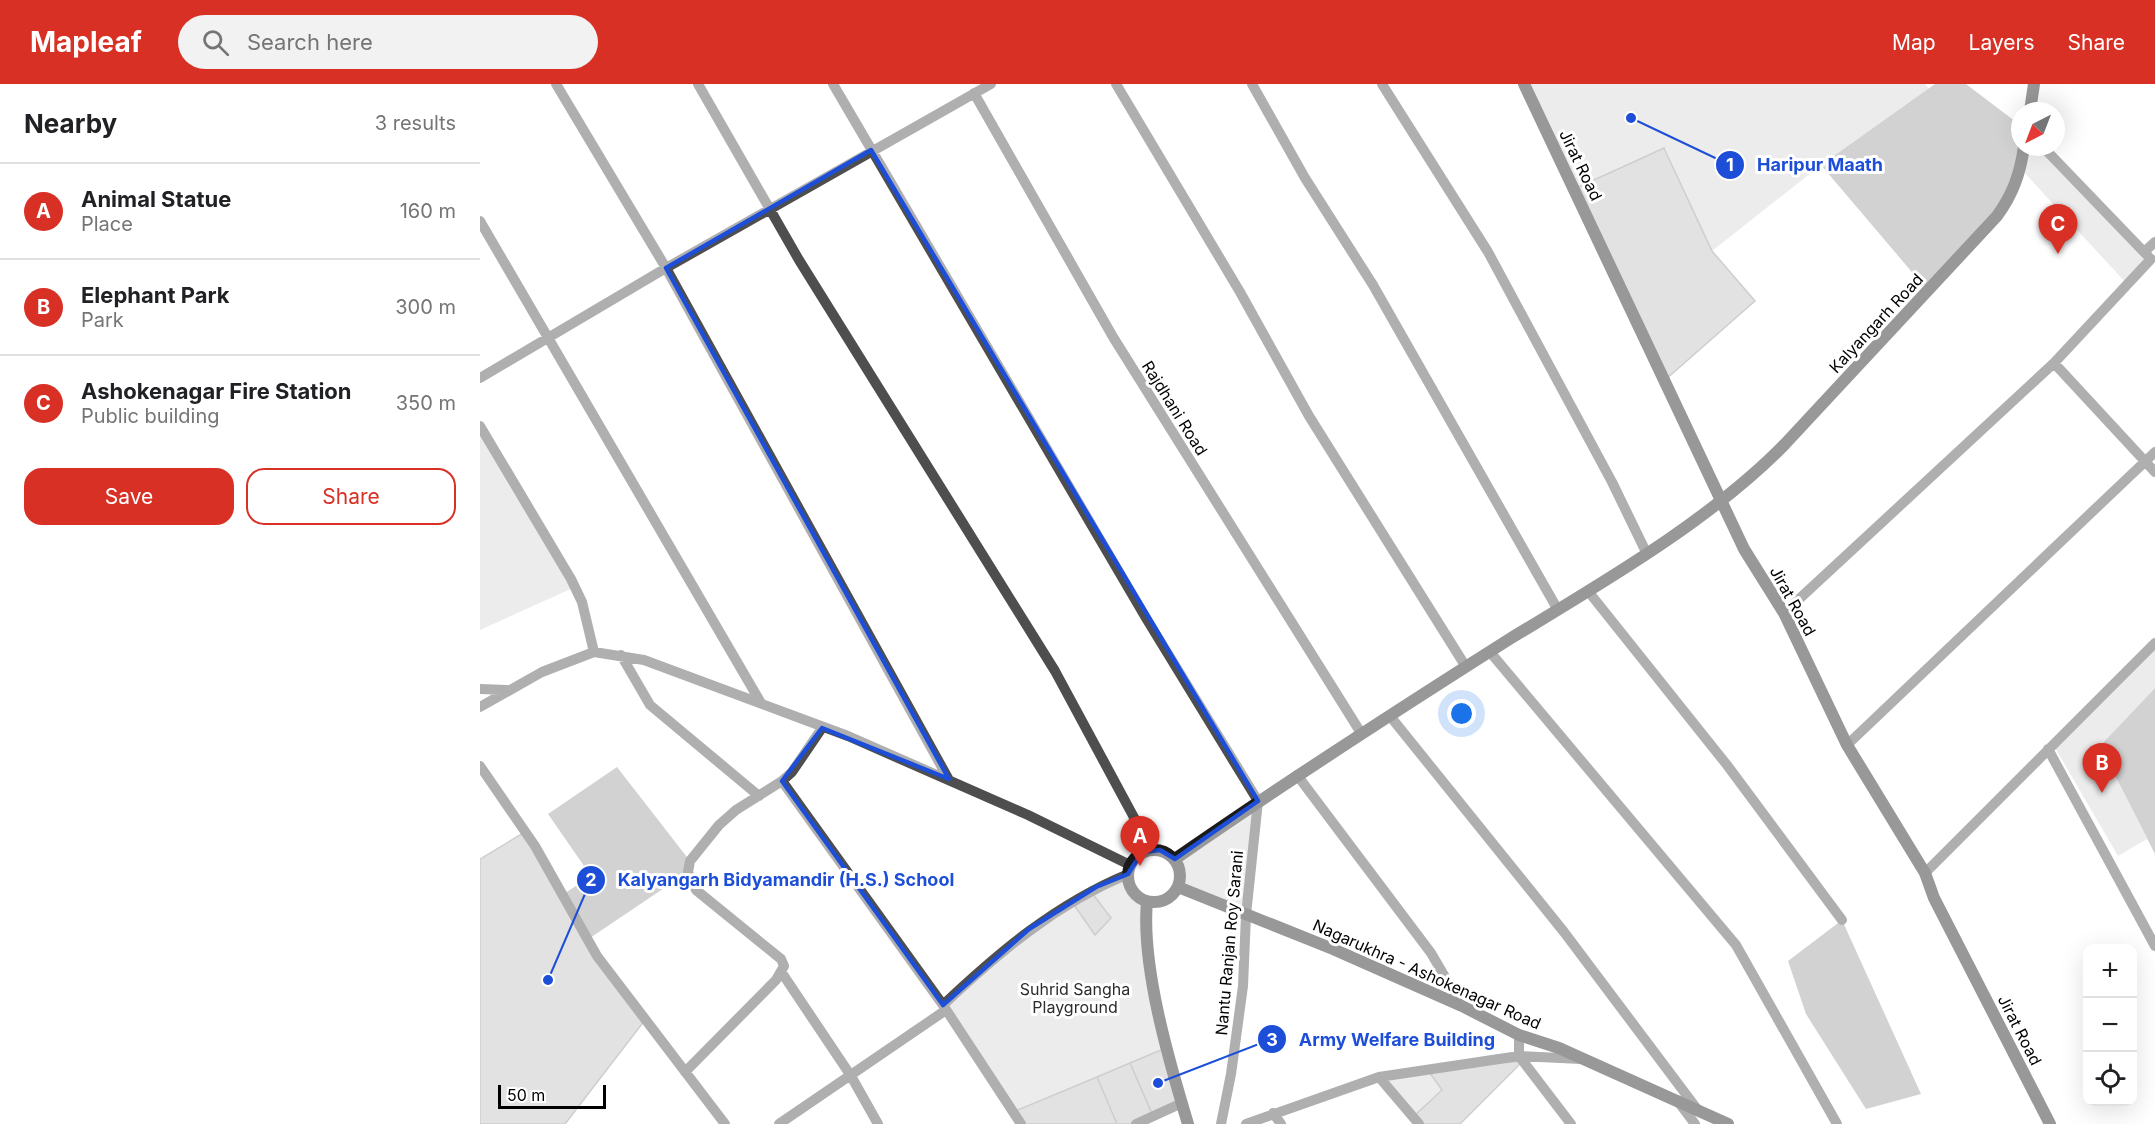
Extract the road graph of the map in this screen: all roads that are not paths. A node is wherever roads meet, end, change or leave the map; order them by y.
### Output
1 (556, 84) edge
2 (698, 84) edge
3 (833, 84) edge
4 (991, 84) edge
5 (1116, 84) edge
6 (1252, 84) edge
7 (1382, 84) edge
8 (1524, 84) edge
9 (2034, 84) edge
10 (974, 90) edge
11 (2031, 102) edge
12 (871, 150) junction
13 (2023, 156) edge
14 (2052, 156) edge
15 (769, 209) junction
16 (480, 221) edge
17 (2155, 242) edge
18 (2150, 258) edge
19 (666, 268) junction
20 (548, 338) junction
21 (2054, 363) junction
22 (480, 378) edge
23 (480, 426) edge
24 (2155, 453) edge
25 (2145, 462) junction
26 (2155, 472) edge
27 (1721, 501) junction
28 (1646, 552) junction
29 (1588, 591) junction
30 (1558, 610) junction
31 (1784, 613) junction
32 (2155, 643) edge
33 (594, 652) junction
34 (1490, 652) junction
35 (621, 655) junction
36 (1466, 667) junction
37 (480, 688) edge
38 (507, 690) junction
39 (761, 703) junction
40 (480, 707) edge
41 (1390, 716) junction
42 (822, 728) junction
43 (1361, 733) junction
44 (1847, 745) junction
45 (2048, 749) junction
46 (480, 766) edge
47 (1298, 775) junction
48 (949, 780) junction
49 (782, 781) junction
50 (759, 796) junction
51 (1258, 801) junction
52 (1151, 849) junction
53 (1175, 859) junction
54 (1129, 869) junction
55 (1925, 873) junction
56 (1178, 886) junction
57 (1147, 901) junction
58 (1246, 915) junction
59 (1842, 920) dead end
60 (2155, 946) edge
61 (782, 973) junction
62 (1462, 1006) junction
63 (944, 1008) junction
64 (1519, 1035) junction
65 (1519, 1056) junction
66 (1585, 1059) junction
67 (685, 1072) junction
68 (851, 1076) junction
69 (1379, 1077) junction
70 (1677, 1100) junction
71 (1182, 1103) junction
72 (1697, 1109) junction
73 (1273, 1113) junction
74 (725, 1124) edge
75 (779, 1124) edge
76 (878, 1124) edge
77 (1021, 1124) edge
78 (1136, 1124) edge
79 (1188, 1124) edge
80 (1221, 1124) edge
81 (1246, 1124) edge
82 (1281, 1124) edge
83 (1419, 1124) edge
84 (1571, 1124) edge
85 (1695, 1124) edge
86 (1728, 1124) edge
87 (1837, 1124) edge
88 (2050, 1124) edge

1 - 19 street
2 - 15 street
3 - 12 street
4 - 10 street
5 - 36 street
6 - 30 street
7 - 28 street
8 - 27 main road, Jirat Road
9 - 11 main road
10 - 12 street
10 - 43 street, Rajdhani Road
12 - 15 street
12 - 51 street
13 - 27 main road, Kalyangarh Road
14 - 18 street
15 - 19 street
15 - 52 street
16 - 20 street
17 - 18 street
18 - 21 street
19 - 20 street
19 - 48 street
20 - 22 street
20 - 39 street
21 - 25 street
21 - 31 street
23 - 33 street
24 - 25 street
25 - 26 street
25 - 44 street
27 - 28 main road, Kalyangarh Road
27 - 31 main road, Jirat Road
28 - 29 main road, Kalyangarh Road
29 - 30 main road, Kalyangarh Road
29 - 59 street
30 - 34 main road, Kalyangarh Road
31 - 44 main road, Jirat Road
32 - 45 street
33 - 35 street
33 - 38 street
34 - 36 main road, Kalyangarh Road
34 - 87 street
35 - 39 street
35 - 50 street
36 - 41 main road, Kalyangarh Road
37 - 38 street
38 - 40 street
39 - 42 street
41 - 43 main road, Kalyangarh Road
41 - 72 street
42 - 48 street
42 - 49 street
43 - 47 main road, Kalyangarh Road
44 - 55 main road, Jirat Road
45 - 55 street
45 - 60 street
46 - 67 street
47 - 51 main road, Kalyangarh Road
47 - 62 street
48 - 54 street
49 - 50 street
49 - 63 street
50 - 61 street
51 - 53 main road, Kalyangarh Road
51 - 58 street, Nantu Ranjan Roy Sarani
52 - 53 main road
52 - 54 main road
53 - 56 main road
54 - 57 main road
54 - 63 street
55 - 88 main road, Jirat Road
56 - 57 main road
56 - 58 main road, Nagarukhra - Ashokenagar Road
57 - 71 main road
58 - 62 main road, Nagarukhra - Ashokenagar Road
58 - 80 street, Nantu Ranjan Roy Sarani
61 - 67 street
61 - 68 street
62 - 64 main road, Nagarukhra - Ashokenagar Road
63 - 68 street
63 - 77 street
64 - 65 street
64 - 66 main road, Nagarukhra - Ashokenagar Road
65 - 66 street
65 - 69 street
65 - 84 street
66 - 70 main road, Nagarukhra - Ashokenagar Road
67 - 74 street
68 - 75 street
68 - 76 street
69 - 73 street
69 - 83 street
70 - 72 main road, Nagarukhra - Ashokenagar Road
70 - 85 street
71 - 78 street
71 - 79 main road
72 - 86 main road, Nagarukhra - Ashokenagar Road
73 - 81 street
73 - 82 street

